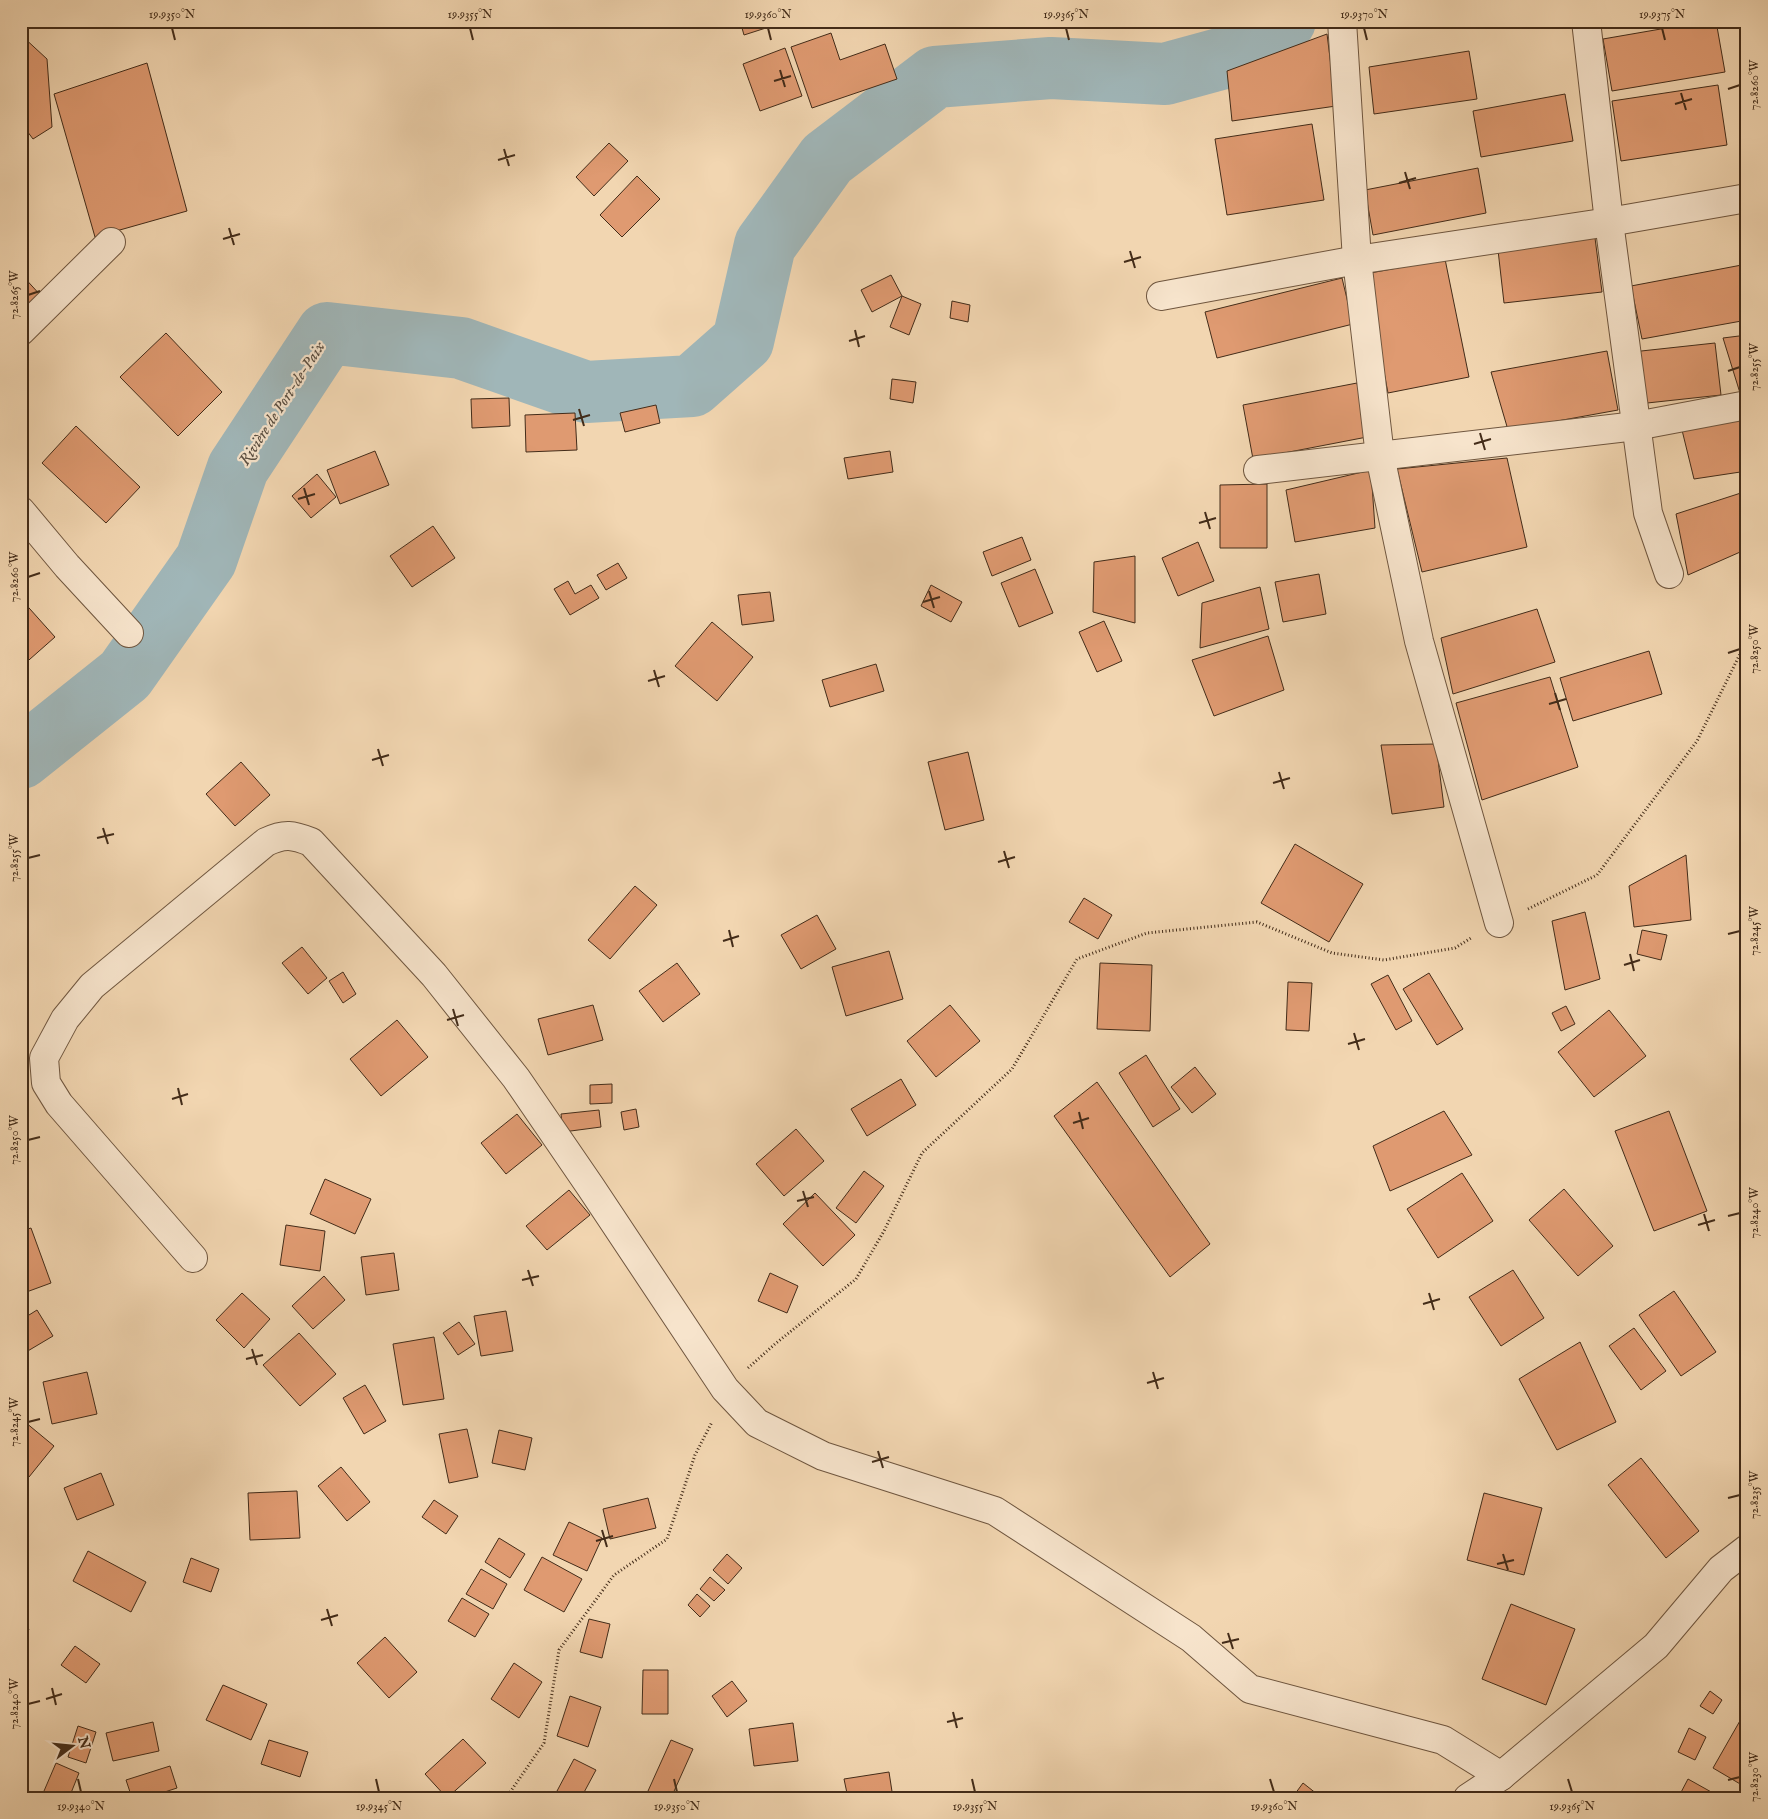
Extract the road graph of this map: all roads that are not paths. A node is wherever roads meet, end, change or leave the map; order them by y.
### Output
1 (1342, 21) edge
2 (1586, 21) edge
3 (1747, 198) edge
4 (1609, 222) junction
5 (111, 242) dead end
6 (1357, 260) junction
7 (1161, 296) dead end
8 (21, 331) edge
9 (1747, 405) edge
10 (1636, 426) junction
11 (1380, 456) junction
12 (1258, 470) dead end
13 (21, 512) edge
14 (1669, 574) dead end
15 (129, 633) dead end
16 (1498, 923) road end
17 (193, 1258) dead end
18 (1747, 1549) edge
19 (1500, 1776) junction
20 (1468, 1798) edge

1 - 6 street
2 - 4 street
3 - 4 street
4 - 6 street
4 - 10 street
5 - 8 street
6 - 7 street
6 - 11 street
9 - 10 street
10 - 11 street
10 - 14 street
11 - 12 street
11 - 16 street
13 - 15 street
17 - 19 street
18 - 19 street
19 - 20 street

